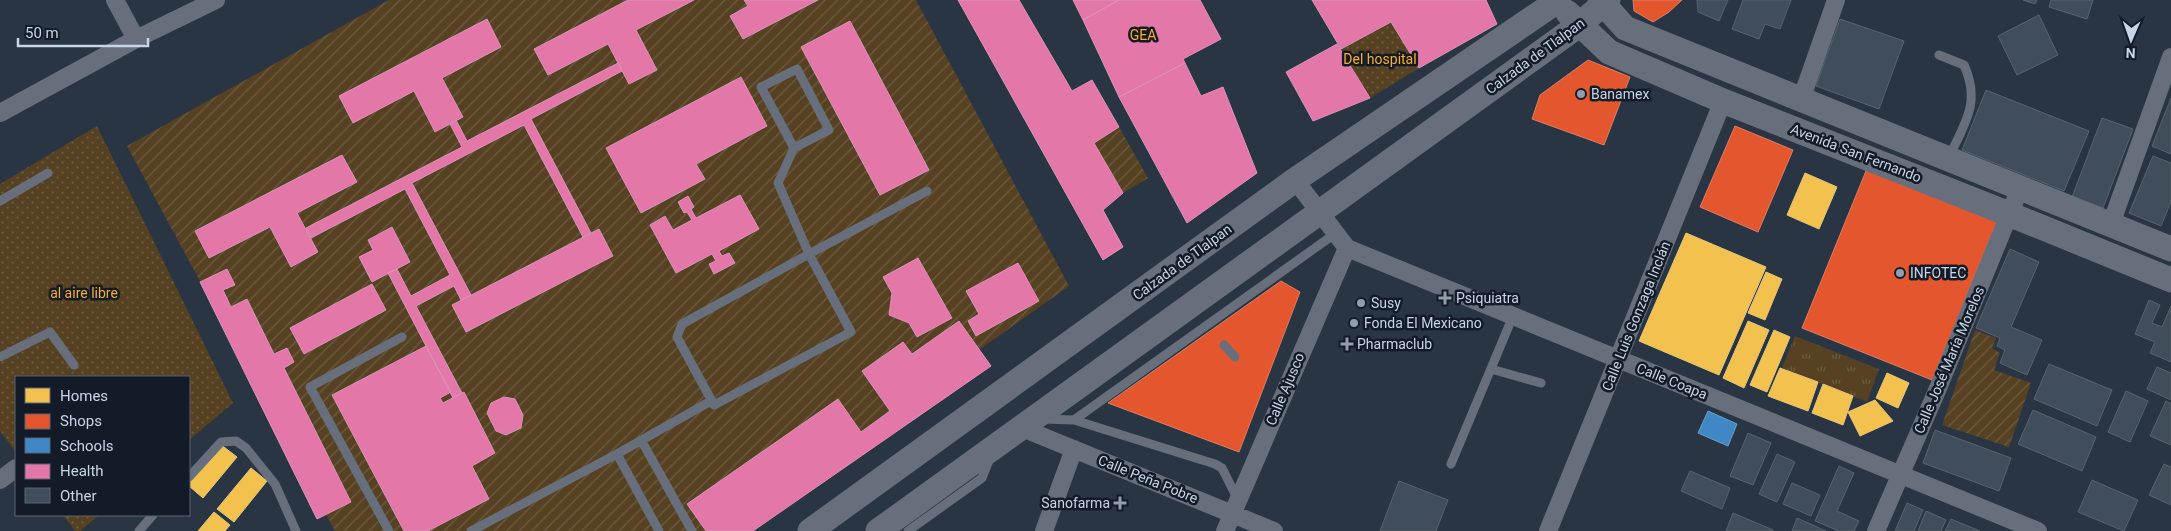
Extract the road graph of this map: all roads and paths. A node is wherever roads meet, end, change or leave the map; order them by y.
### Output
1 (115, 0) edge
2 (216, 0) edge
3 (1558, 0) edge
4 (1836, 0) edge
5 (1604, 2) edge
6 (1578, 25) junction
7 (136, 39) junction
8 (1939, 54) dead end
9 (2171, 57) edge
10 (1801, 100) junction
11 (1723, 101) junction
12 (0, 112) edge
13 (794, 148) junction
14 (1948, 159) junction
15 (48, 173) dead end
16 (1295, 180) junction
17 (2020, 188) junction
18 (927, 191) dead end
19 (0, 202) edge
20 (1319, 213) junction
21 (2009, 214) junction
22 (2111, 224) junction
23 (1336, 233) junction
24 (1346, 248) junction
25 (2171, 249) edge
26 (809, 254) junction
27 (2171, 280) edge
28 (1513, 316) junction
29 (402, 337) dead end
30 (1224, 345) dead end
31 (0, 356) edge
32 (1235, 357) dead end
33 (1618, 359) junction
34 (74, 365) dead end
35 (1491, 369) junction
36 (1541, 383) dead end
37 (710, 401) junction
38 (1074, 420) junction
39 (1029, 423) junction
40 (641, 440) junction
41 (994, 447) junction
42 (1074, 449) junction
43 (616, 454) junction
44 (1451, 464) dead end
45 (15, 469) edge
46 (1900, 474) junction
47 (190, 476) edge
48 (0, 480) edge
49 (1235, 507) junction
50 (152, 516) edge
51 (139, 531) edge
52 (296, 531) edge
53 (389, 531) edge
54 (471, 531) edge
55 (659, 531) edge
56 (692, 531) edge
57 (810, 531) edge
58 (878, 531) edge
59 (908, 531) edge
60 (1044, 531) edge
61 (1225, 531) edge
62 (1274, 531) edge
63 (1548, 531) edge
64 (1876, 531) edge
65 (2038, 531) edge

1 - 7 street
2 - 7 street
3 - 6 main road, Avenida San Fernando
3 - 16 main road, Calzada de Tlalpan
4 - 10 street
5 - 6 main road, Calzada de Tlalpan
5 - 10 main road, Avenida San Fernando
6 - 11 main road, Avenida San Fernando
6 - 20 main road, Calzada de Tlalpan
7 - 12 street
8 - 14 lane
9 - 22 street
10 - 14 main road, Avenida San Fernando
11 - 21 main road, Avenida San Fernando
11 - 33 street, Calle Luis Gonzaga Inclán
13 - 13 lane
13 - 26 lane
14 - 17 main road, Avenida San Fernando
15 - 19 lane
16 - 20 street
16 - 57 main road, Calzada de Tlalpan
17 - 21 street, Calle José María Morelos
17 - 22 main road, Avenida San Fernando
18 - 26 lane
20 - 23 street
20 - 39 main road, Calzada de Tlalpan
21 - 27 main road, Avenida San Fernando
21 - 46 street, Calle José María Morelos
22 - 25 main road, Avenida San Fernando
23 - 24 street
23 - 38 lane
24 - 28 street, Calle Coapa
24 - 49 street, Calle Ajusco
26 - 37 lane
26 - 37 lane
28 - 33 street, Calle Coapa
28 - 35 lane
29 - 53 lane
30 - 32 lane
31 - 34 lane
33 - 46 street, Calle Coapa
33 - 63 street, Calle Luis Gonzaga Inclán
35 - 36 lane
35 - 44 lane
37 - 40 lane
38 - 39 lane
38 - 49 lane
39 - 41 main road, Calzada de Tlalpan
39 - 42 street, Calle Peña Pobre
40 - 43 lane
40 - 56 lane
41 - 58 main road, Calzada de Tlalpan
41 - 59 lane
42 - 49 street, Calle Peña Pobre
42 - 60 street
43 - 54 lane
43 - 55 lane
45 - 48 street
46 - 64 street, Calle José María Morelos
46 - 65 street, Calle Coapa
47 - 52 lane
49 - 61 street, Calle Ajusco
49 - 62 street, Calle Peña Pobre
50 - 51 lane

